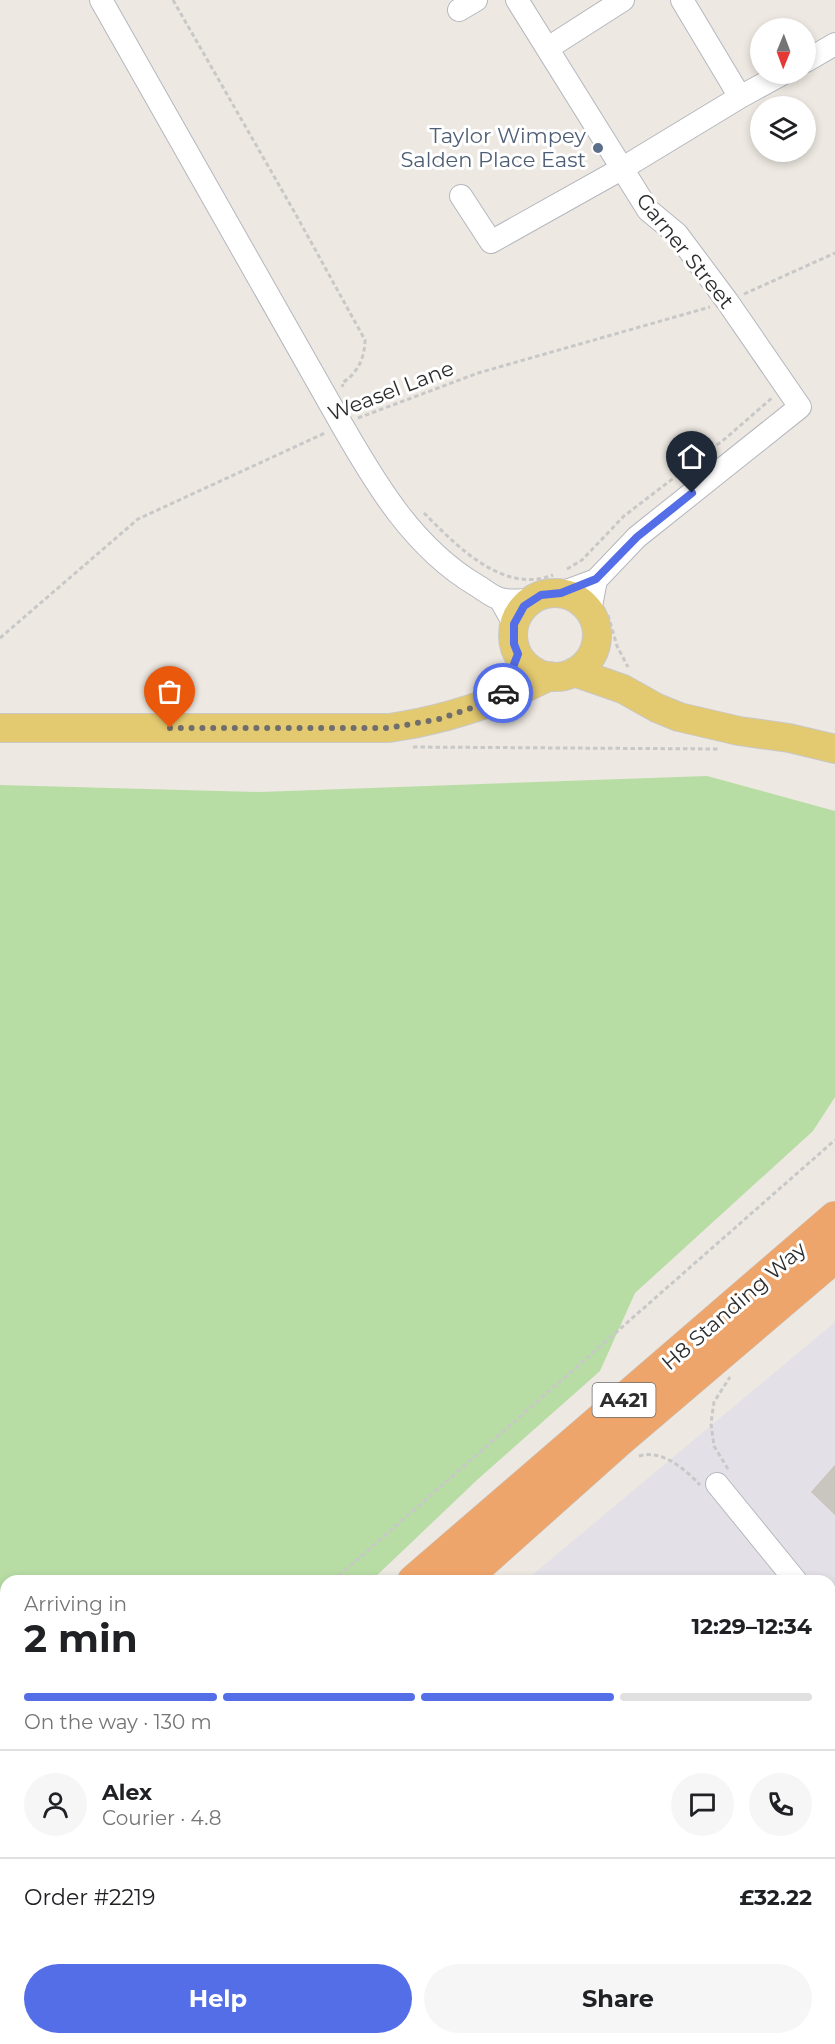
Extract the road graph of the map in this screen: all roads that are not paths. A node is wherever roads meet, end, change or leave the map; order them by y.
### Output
1 (101, 0) edge
2 (517, 0) edge
3 (623, 0) edge
4 (682, 0) edge
5 (835, 44) edge
6 (548, 48) junction
7 (816, 55) edge
8 (764, 84) edge
9 (740, 97) junction
10 (622, 168) junction
11 (461, 196) dead end
12 (602, 574) junction
13 (562, 579) junction
14 (500, 599) junction
15 (532, 600) junction
16 (599, 609) junction
17 (514, 624) junction
18 (597, 641) junction
19 (518, 654) junction
20 (562, 674) junction
21 (629, 681) junction
22 (501, 698) junction
23 (0, 728) edge
24 (835, 749) edge
25 (835, 1218) edge
26 (835, 1256) edge
27 (709, 1486) road end
28 (421, 1575) edge
29 (467, 1575) edge
30 (791, 1575) edge

1 - 14 street
2 - 6 street, Garner Street
3 - 6 street
4 - 9 street
5 - 7 street
6 - 10 street, Garner Street
8 - 9 street
9 - 10 street
10 - 11 street
10 - 12 street, Garner Street
12 - 13 street
12 - 16 street
13 - 15 main road
13 - 16 main road
14 - 15 street
14 - 17 street
15 - 17 main road
16 - 18 main road
17 - 19 main road
18 - 20 main road
18 - 21 main road
19 - 20 main road
19 - 22 main road
20 - 21 main road
20 - 22 main road
21 - 24 main road
22 - 23 main road
25 - 28 highway, H8 Standing Way / A421
26 - 29 highway, H8 Standing Way / A421
27 - 30 street

